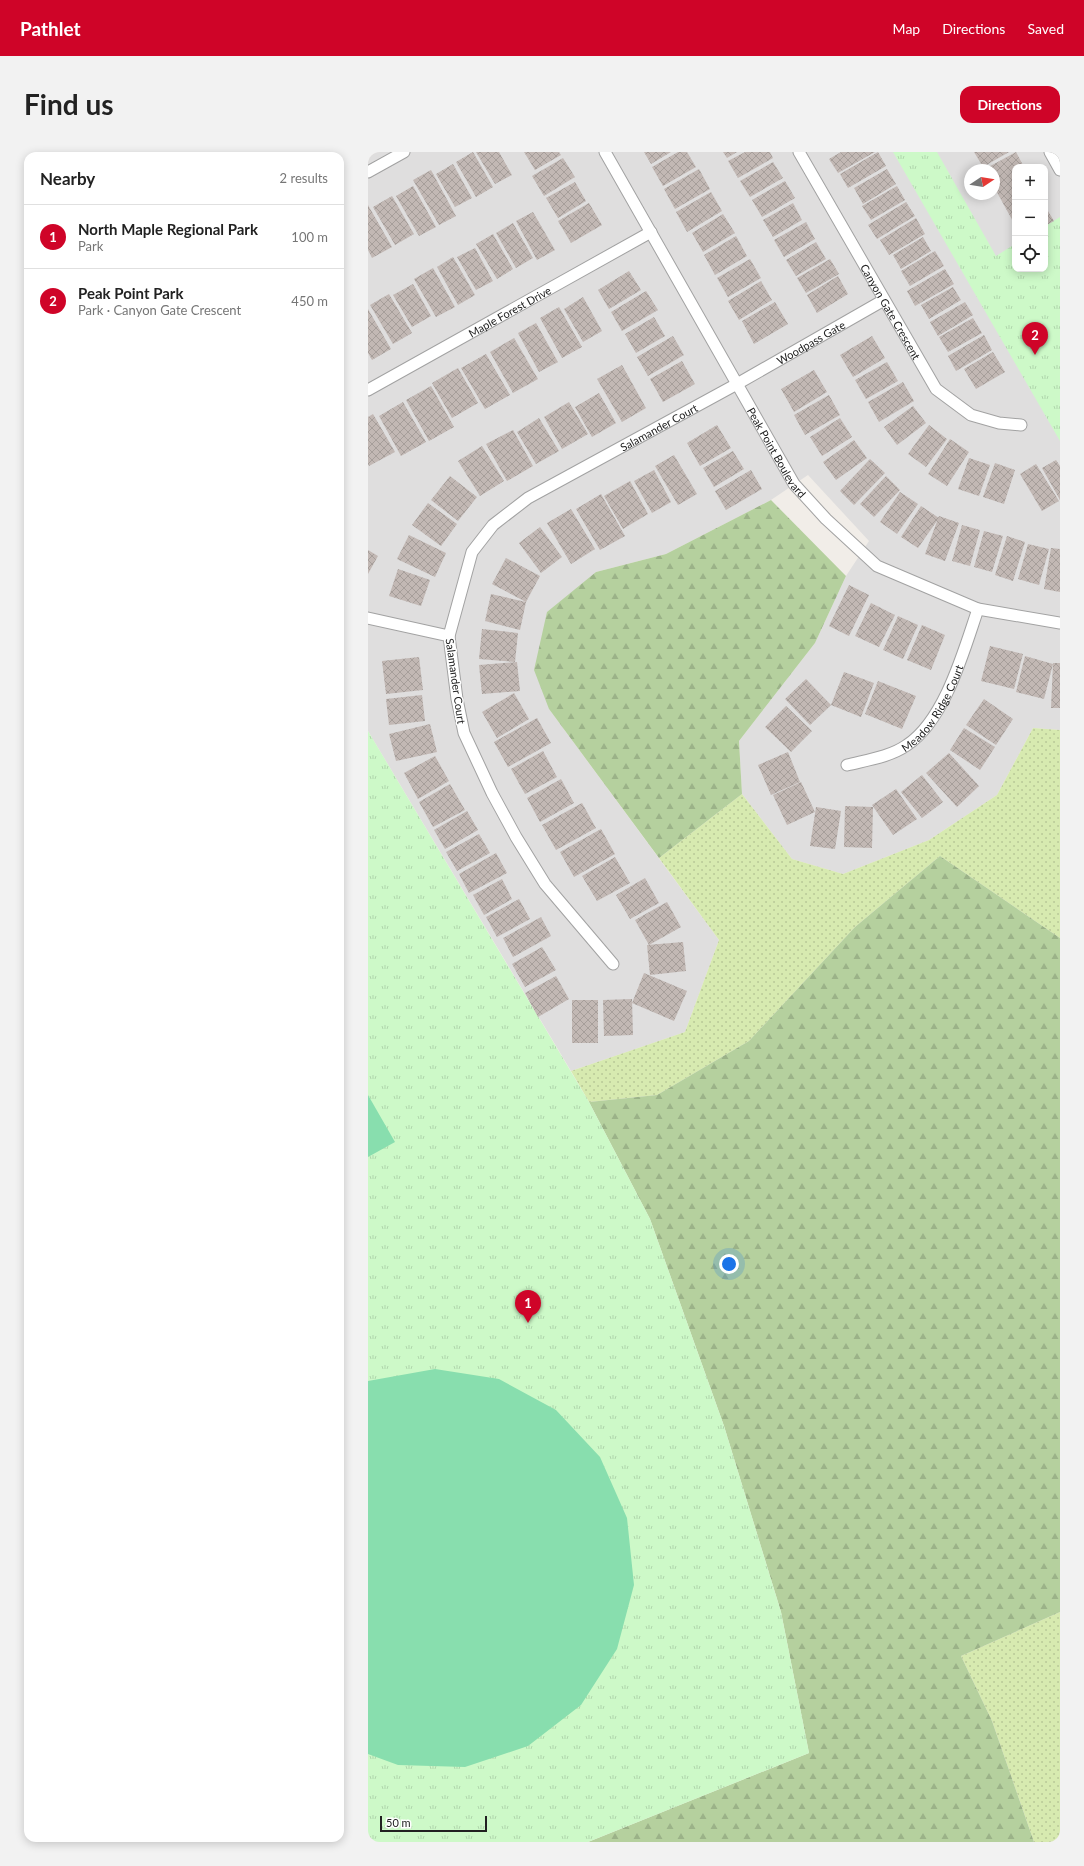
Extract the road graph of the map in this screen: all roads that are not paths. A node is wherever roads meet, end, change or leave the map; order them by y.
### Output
1 (404, 152) edge
2 (605, 152) edge
3 (799, 152) edge
4 (1050, 152) edge
5 (1060, 170) edge
6 (368, 172) edge
7 (651, 232) junction
8 (884, 300) junction
9 (737, 384) junction
10 (368, 390) edge
11 (1021, 425) dead end
12 (978, 609) junction
13 (368, 618) edge
14 (1060, 623) edge
15 (449, 636) junction
16 (847, 765) dead end
17 (613, 964) dead end

1 - 6 street
2 - 7 street, Peak Point Boulevard
3 - 8 street, Canyon Gate Crescent
4 - 5 street
7 - 9 street, Peak Point Boulevard
7 - 10 street, Maple Forest Drive
8 - 9 street, Woodpass Gate
8 - 11 street, Canyon Gate Crescent
9 - 12 street, Peak Point Boulevard
9 - 15 street, Salamander Court
12 - 14 street, Peak Point Boulevard
12 - 16 street, Meadow Ridge Court
13 - 15 street
15 - 17 street, Salamander Court

